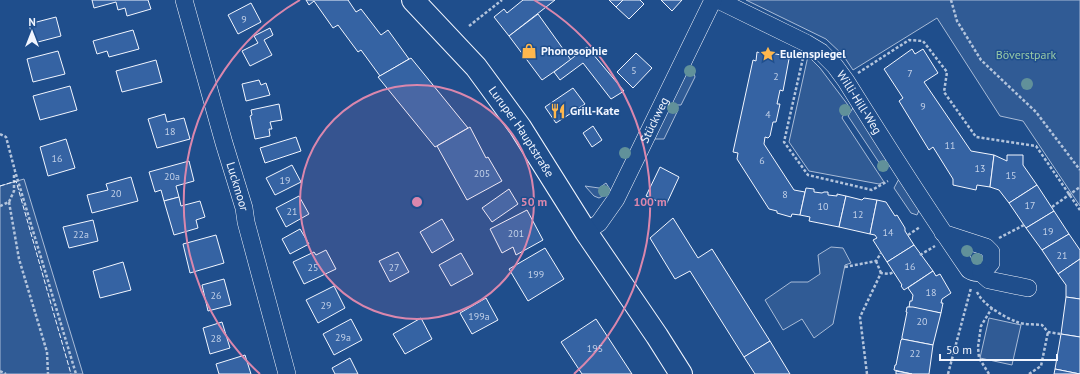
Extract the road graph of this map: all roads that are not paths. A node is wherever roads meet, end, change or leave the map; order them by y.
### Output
1 (184, 0) edge
2 (413, 0) edge
3 (713, 0) edge
4 (718, 0) edge
5 (586, 232) junction
6 (942, 238) junction
7 (976, 278) junction
8 (1028, 288) dead end
9 (287, 374) edge
10 (681, 374) edge

1 - 9 street, Luckmoor
2 - 5 main road, Luruper Hauptstraße
3 - 5 street, Stückweg
4 - 6 street, Willi-Hill-Weg
5 - 10 main road, Luruper Hauptstraße
6 - 7 street, Willi-Hill-Weg
6 - 7 street
7 - 8 street, Willi-Hill-Weg

